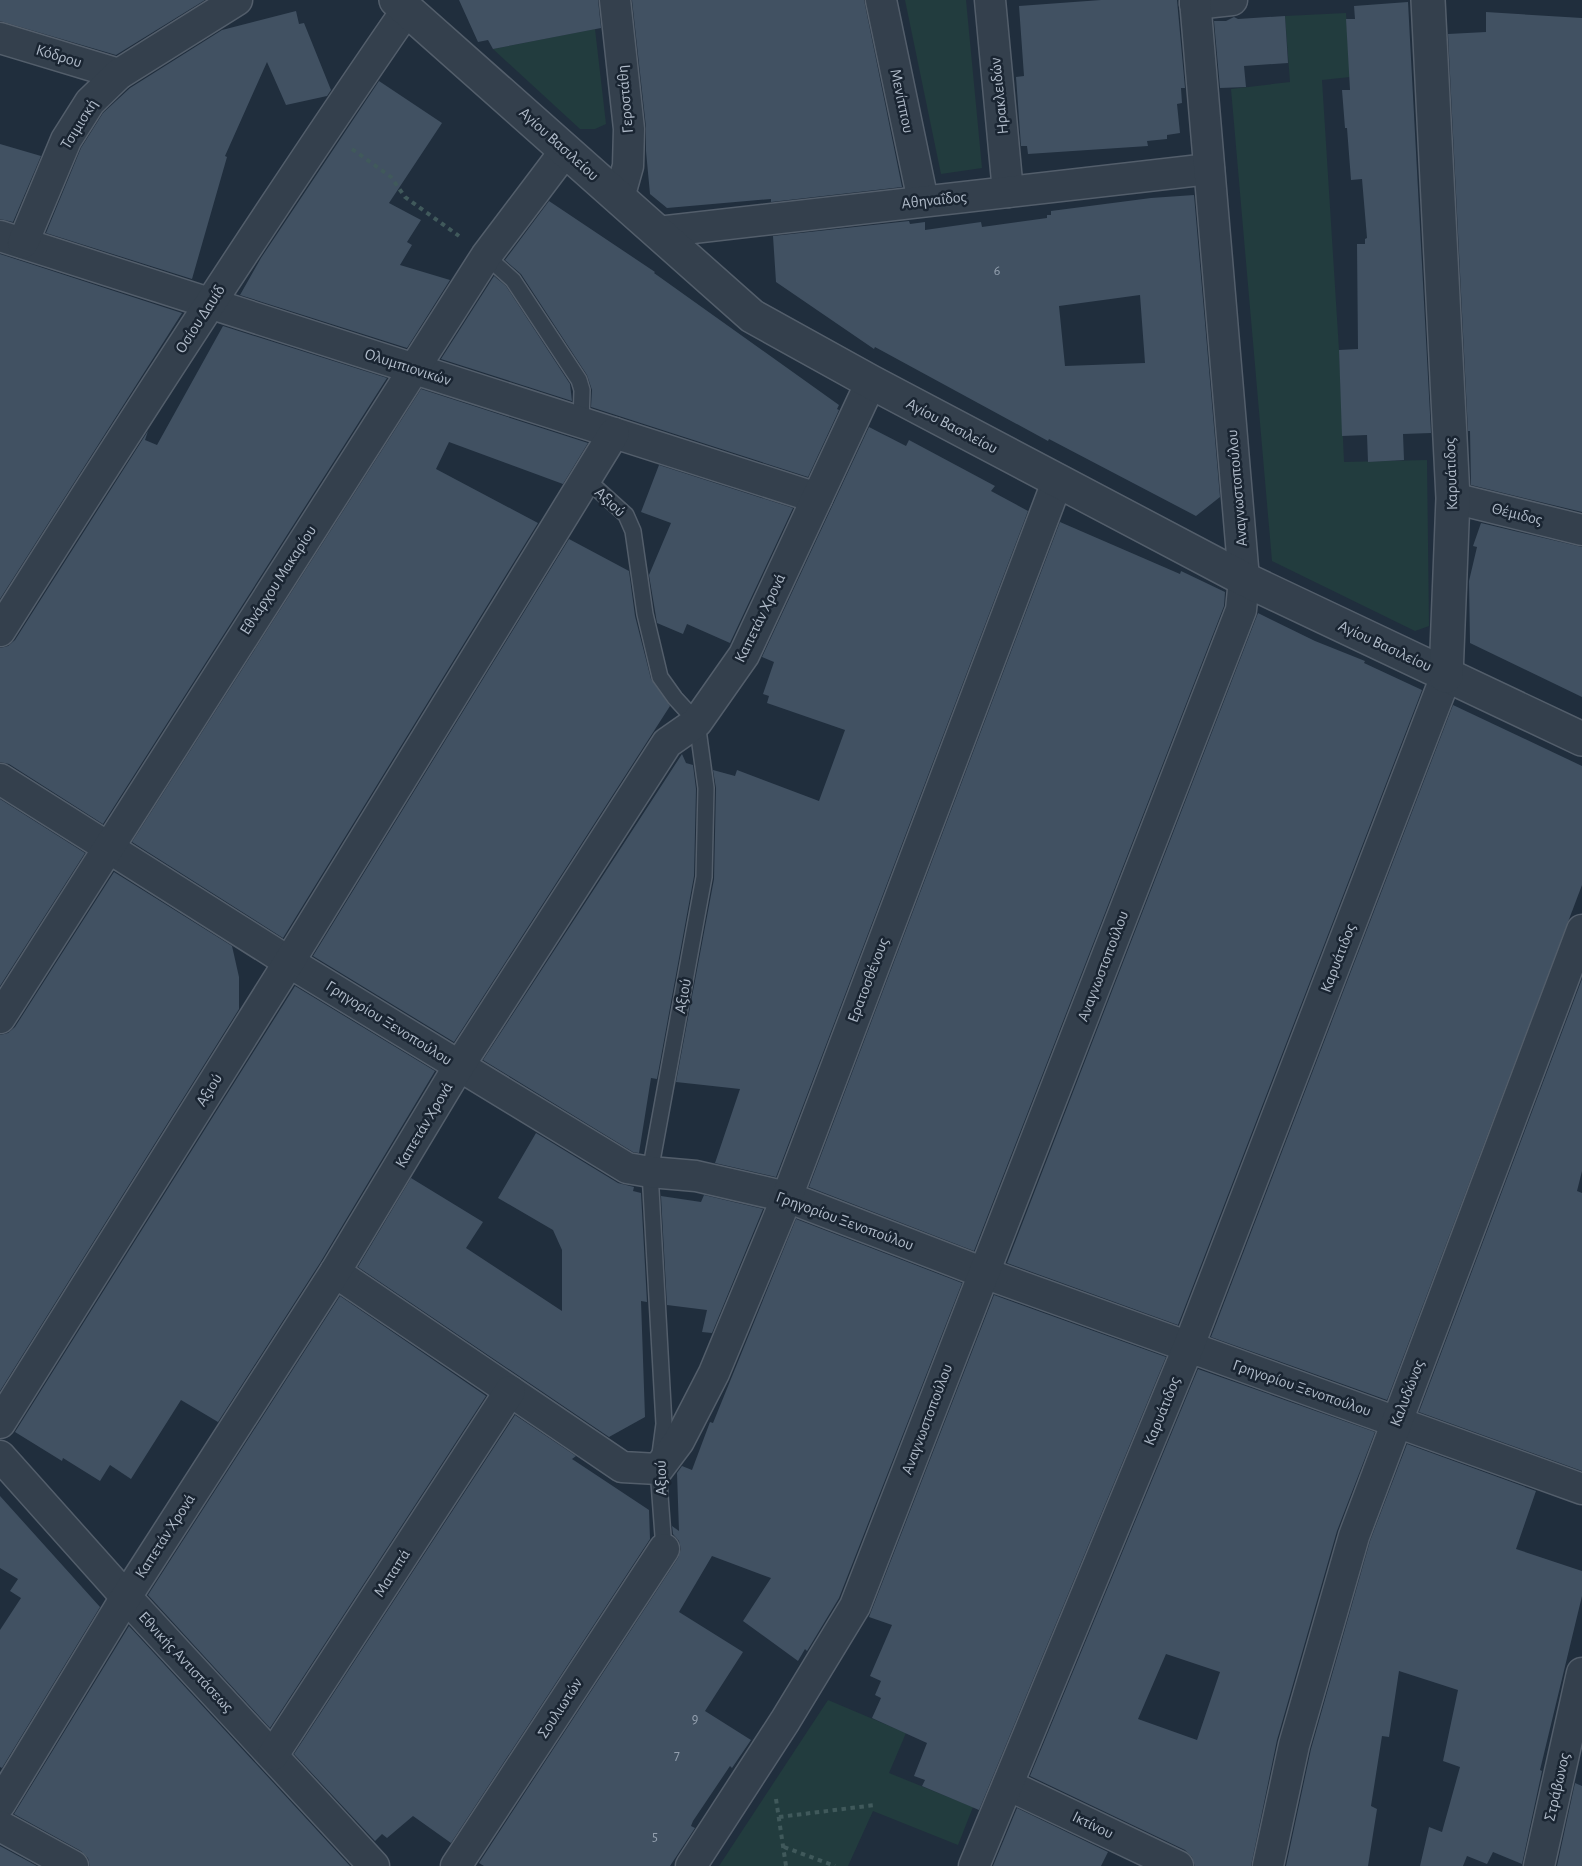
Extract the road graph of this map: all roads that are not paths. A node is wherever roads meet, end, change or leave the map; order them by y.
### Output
1 (237, 0) edge
2 (615, 0) edge
3 (881, 0) edge
4 (990, 0) edge
5 (1232, 0) edge
6 (1428, 0) edge
7 (1195, 2) edge
8 (401, 5) edge
9 (0, 38) edge
10 (119, 74) junction
11 (566, 150) junction
12 (1209, 169) junction
13 (1008, 192) junction
14 (619, 198) junction
15 (923, 201) junction
16 (658, 232) junction
17 (11, 239) edge
18 (486, 256) junction
19 (210, 303) junction
20 (413, 368) junction
21 (871, 382) junction
22 (581, 422) junction
23 (614, 433) junction
24 (585, 478) junction
25 (1057, 482) junction
26 (817, 498) junction
27 (1453, 498) junction
28 (1582, 530) edge
29 (1244, 579) junction
30 (0, 631) edge
31 (1446, 676) junction
32 (697, 722) junction
33 (1582, 739) edge
34 (0, 779) edge
35 (108, 847) junction
36 (1582, 930) edge
37 (290, 962) junction
38 (0, 1018) edge
39 (459, 1066) junction
40 (650, 1172) junction
41 (786, 1197) junction
42 (334, 1272) junction
43 (984, 1274) junction
44 (1188, 1348) junction
45 (510, 1391) junction
46 (1397, 1421) junction
47 (0, 1423) edge
48 (0, 1456) edge
49 (658, 1468) junction
50 (1582, 1489) edge
51 (664, 1549) joint
52 (126, 1597) junction
53 (1582, 1672) edge
54 (273, 1755) junction
55 (1572, 1771) edge
56 (1008, 1785) junction
57 (0, 1804) edge
58 (0, 1826) edge
59 (73, 1866) edge
60 (374, 1866) edge
61 (456, 1866) edge
62 (691, 1866) edge
63 (974, 1866) edge
64 (1178, 1866) edge
65 (1268, 1866) edge
66 (1539, 1866) edge

1 - 10 street, Τσιμισκή
2 - 14 street, Γεροστάθη
3 - 15 street, Μενίππου
4 - 13 street, Ηρακλειδών
5 - 7 street
6 - 27 street, Καρυάτιδος
7 - 12 street, Αναγνωστοπούλου
8 - 11 street, Αγίου Βασιλείου
8 - 19 street, Οσίου Δαυίδ
9 - 10 street, Κόδρου
10 - 17 street, Τσιμισκή
11 - 14 street, Αγίου Βασιλείου
11 - 18 street, Εθνάρχου Μακαρίου
12 - 13 street, Αθηναΐδος
12 - 29 street, Αναγνωστοπούλου
13 - 15 street, Αθηναΐδος
14 - 16 street, Αγίου Βασιλείου
15 - 16 street, Αθηναΐδος
16 - 21 street, Αγίου Βασιλείου
17 - 19 street, Ολυμπιονικών
18 - 20 street, Εθνάρχου Μακαρίου
18 - 22 lane
19 - 20 street, Ολυμπιονικών
19 - 30 street, Οσίου Δαυίδ
20 - 22 street, Ολυμπιονικών
20 - 35 street, Εθνάρχου Μακαρίου
21 - 25 street, Αγίου Βασιλείου
21 - 26 street, Καπετάν Χρονά
22 - 23 street, Ολυμπιονικών
23 - 24 street, Αξιού
23 - 26 street, Ολυμπιονικών
24 - 32 lane, Αξιού
24 - 37 street, Αξιού
25 - 29 street, Αγίου Βασιλείου
25 - 41 street, Ερατοσθένους
26 - 32 street, Καπετάν Χρονά
27 - 28 street, Θέμιδος
27 - 31 street, Καρυάτιδος
29 - 31 street, Αγίου Βασιλείου
29 - 43 street, Αναγνωστοπούλου
31 - 33 street, Αγίου Βασιλείου
31 - 44 street, Καρυάτιδος
32 - 39 street, Καπετάν Χρονά
32 - 40 lane, Αξιού
34 - 35 street, Γρηγορίου Ξενοπούλου
35 - 37 street, Γρηγορίου Ξενοπούλου
35 - 38 street, Εθνάρχου Μακαρίου
36 - 46 street, Καλυδώνος
37 - 39 street, Γρηγορίου Ξενοπούλου
37 - 47 street, Αξιού
39 - 40 street, Γρηγορίου Ξενοπούλου
39 - 42 street, Καπετάν Χρονά
40 - 41 street, Γρηγορίου Ξενοπούλου
40 - 49 lane, Αξιού
41 - 43 street, Γρηγορίου Ξενοπούλου
41 - 49 street, Ερατοσθένους
42 - 45 street
42 - 52 street, Καπετάν Χρονά
43 - 44 street, Γρηγορίου Ξενοπούλου
43 - 62 street, Αναγνωστοπούλου
44 - 46 street, Γρηγορίου Ξενοπούλου
44 - 56 street, Καρυάτιδος
45 - 49 street
45 - 54 street, Ματαπά
46 - 50 street, Γρηγορίου Ξενοπούλου
46 - 65 street, Καλυδώνος
48 - 52 street, Εθνικής Αντιστάσεως
49 - 51 lane, Αξιού
51 - 61 street, Σουλιωτών
52 - 54 street, Εθνικής Αντιστάσεως
52 - 57 street, Καπετάν Χρονά
53 - 55 street, Στράβωνος
54 - 60 street, Εθνικής Αντιστάσεως
55 - 66 street, Στράβωνος
56 - 63 street, Καρυάτιδος
56 - 64 street, Ικτίνου
58 - 59 street

